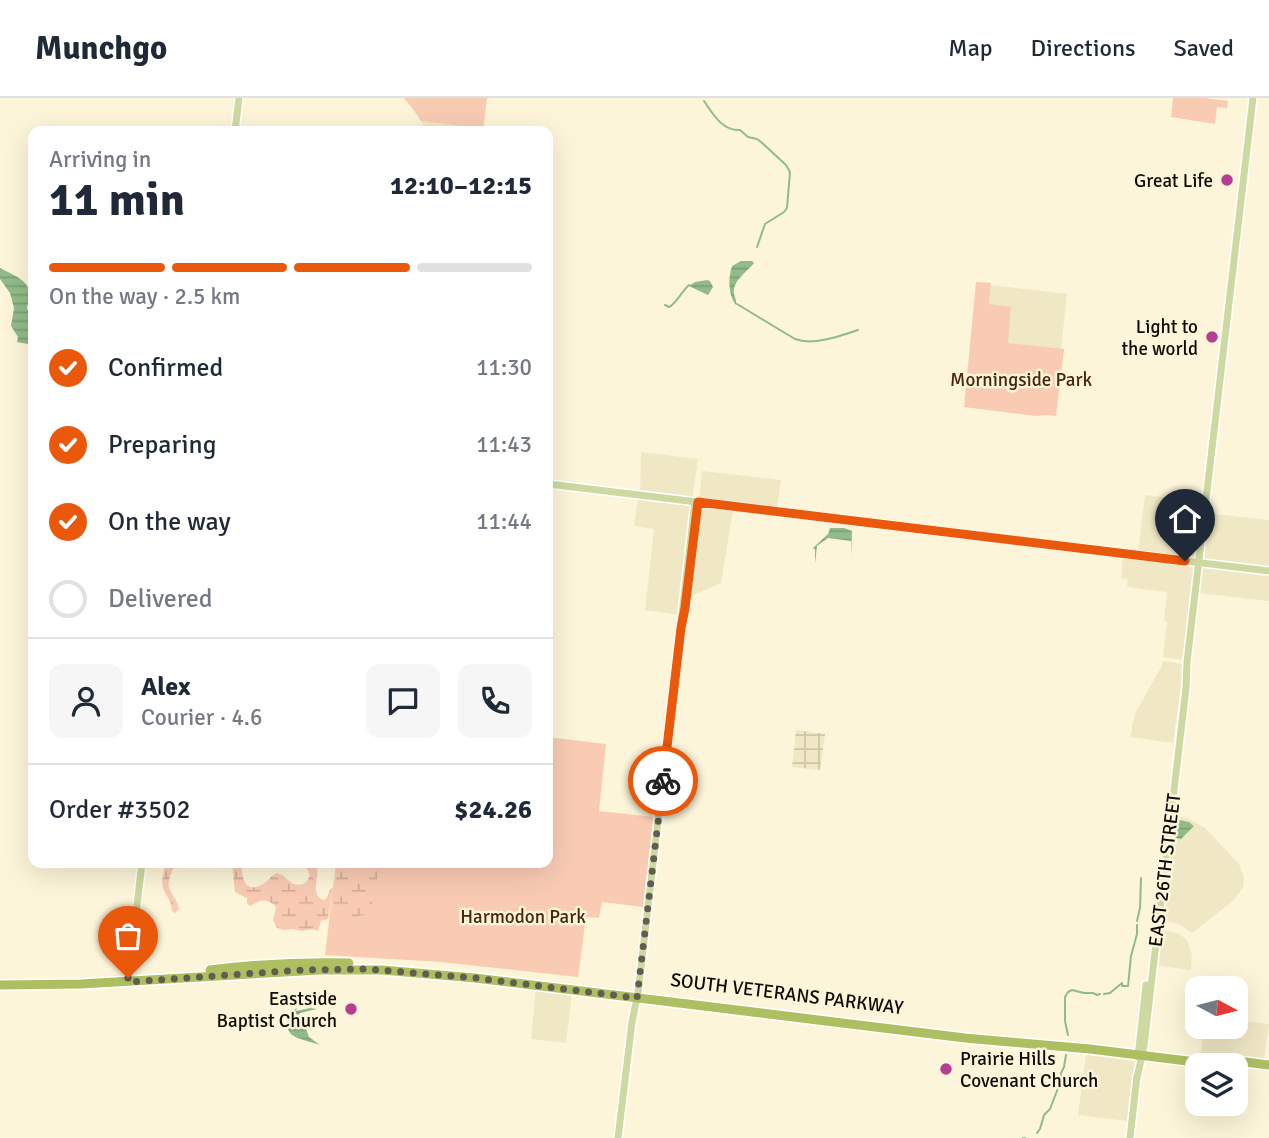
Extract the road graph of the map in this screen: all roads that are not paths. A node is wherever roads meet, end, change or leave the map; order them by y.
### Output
1 (237, 98) edge
2 (1254, 98) edge
3 (234, 126) edge
4 (553, 485) edge
5 (696, 502) junction
6 (1199, 563) junction
7 (1269, 571) edge
8 (143, 868) edge
9 (129, 979) junction
10 (0, 985) edge
11 (637, 996) junction
12 (1141, 1052) junction
13 (1185, 1059) edge
14 (1269, 1065) edge
15 (1248, 1068) edge
16 (1269, 1071) edge
17 (1130, 1136) edge
18 (620, 1138) edge

1 - 3 main road
2 - 6 main road, EAST 26TH STREET
4 - 5 main road
5 - 6 main road
5 - 11 main road
6 - 7 main road
6 - 12 main road, EAST 26TH STREET
8 - 9 main road
9 - 10 highway, SOUTH VETERANS PARKWAY
9 - 11 highway, SOUTH VETERANS PARKWAY
11 - 12 highway, SOUTH VETERANS PARKWAY
11 - 18 main road
12 - 13 highway, SOUTH VETERANS PARKWAY
12 - 14 highway, SOUTH VETERANS PARKWAY
12 - 17 main road, EAST 26TH STREET
15 - 16 highway

